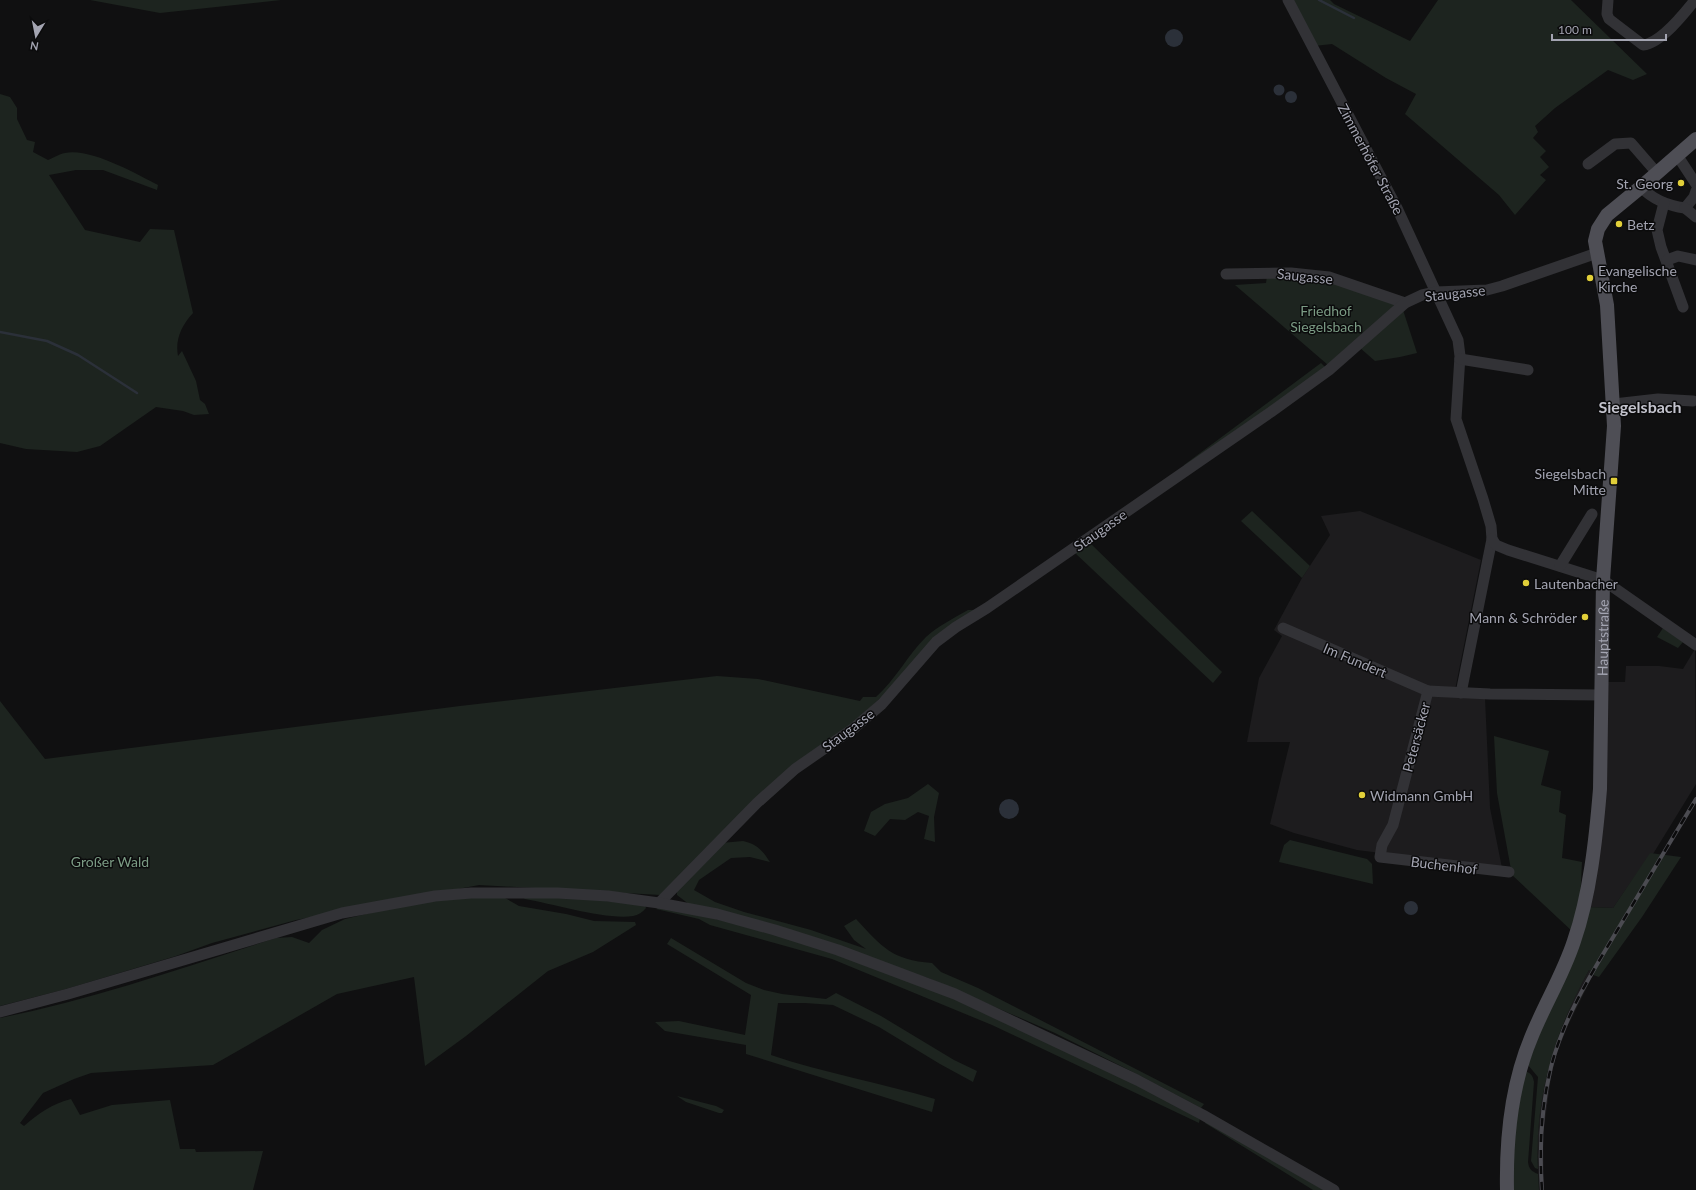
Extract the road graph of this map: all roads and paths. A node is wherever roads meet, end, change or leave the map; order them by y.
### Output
1 (1288, 0) edge
2 (1608, 0) edge
3 (1695, 0) edge
4 (1696, 139) edge
5 (1677, 155) junction
6 (1588, 164) dead end
7 (1656, 173) junction
8 (1696, 184) edge
9 (1641, 187) junction
10 (1696, 192) edge
11 (1664, 202) junction
12 (1685, 208) junction
13 (1696, 217) edge
14 (1597, 253) junction
15 (1666, 260) junction
16 (1696, 260) edge
17 (1226, 274) dead end
18 (1436, 292) junction
19 (1405, 302) junction
20 (1683, 307) dead end
21 (1460, 359) junction
22 (1528, 370) dead end
23 (1692, 401) dead end
24 (1614, 404) junction
25 (1592, 514) dead end
26 (1492, 539) junction
27 (1560, 566) junction
28 (1603, 580) junction
29 (1283, 628) dead end
30 (1696, 645) edge
31 (1428, 692) junction
32 (1461, 693) junction
33 (1602, 695) junction
34 (1380, 857) joint
35 (1509, 872) dead end
36 (659, 903) junction
37 (0, 1012) edge
38 (1334, 1190) edge
39 (1507, 1190) edge

1 - 18 street, Zimmerhöfer Straße
2 - 3 street
4 - 5 main road, Hauptstraße
5 - 7 main road, Hauptstraße
5 - 8 street
6 - 7 street
7 - 9 main road, Hauptstraße
9 - 11 street
9 - 14 main road, Hauptstraße
10 - 12 street
11 - 12 street
11 - 15 street
12 - 13 street
14 - 18 street, Staugasse
14 - 24 main road, Hauptstraße
15 - 16 street
15 - 20 street
17 - 19 street, Saugasse
18 - 19 street, Staugasse
18 - 21 street, Zimmerhöfer Straße
19 - 36 street, Staugasse
21 - 22 street
21 - 26 street, Zimmerhöfer Straße
23 - 24 street
24 - 28 main road, Hauptstraße
25 - 27 street
26 - 27 street
26 - 32 street, Zimmerhöfer Straße
27 - 28 street
28 - 30 street
28 - 33 main road, Hauptstraße
29 - 31 street, Im Fundert
31 - 32 street, Petersäcker
31 - 34 street, Petersäcker
32 - 33 street, Petersäcker
33 - 39 main road, Hauptstraße
34 - 35 street, Buchenhof
36 - 37 street
36 - 38 street

